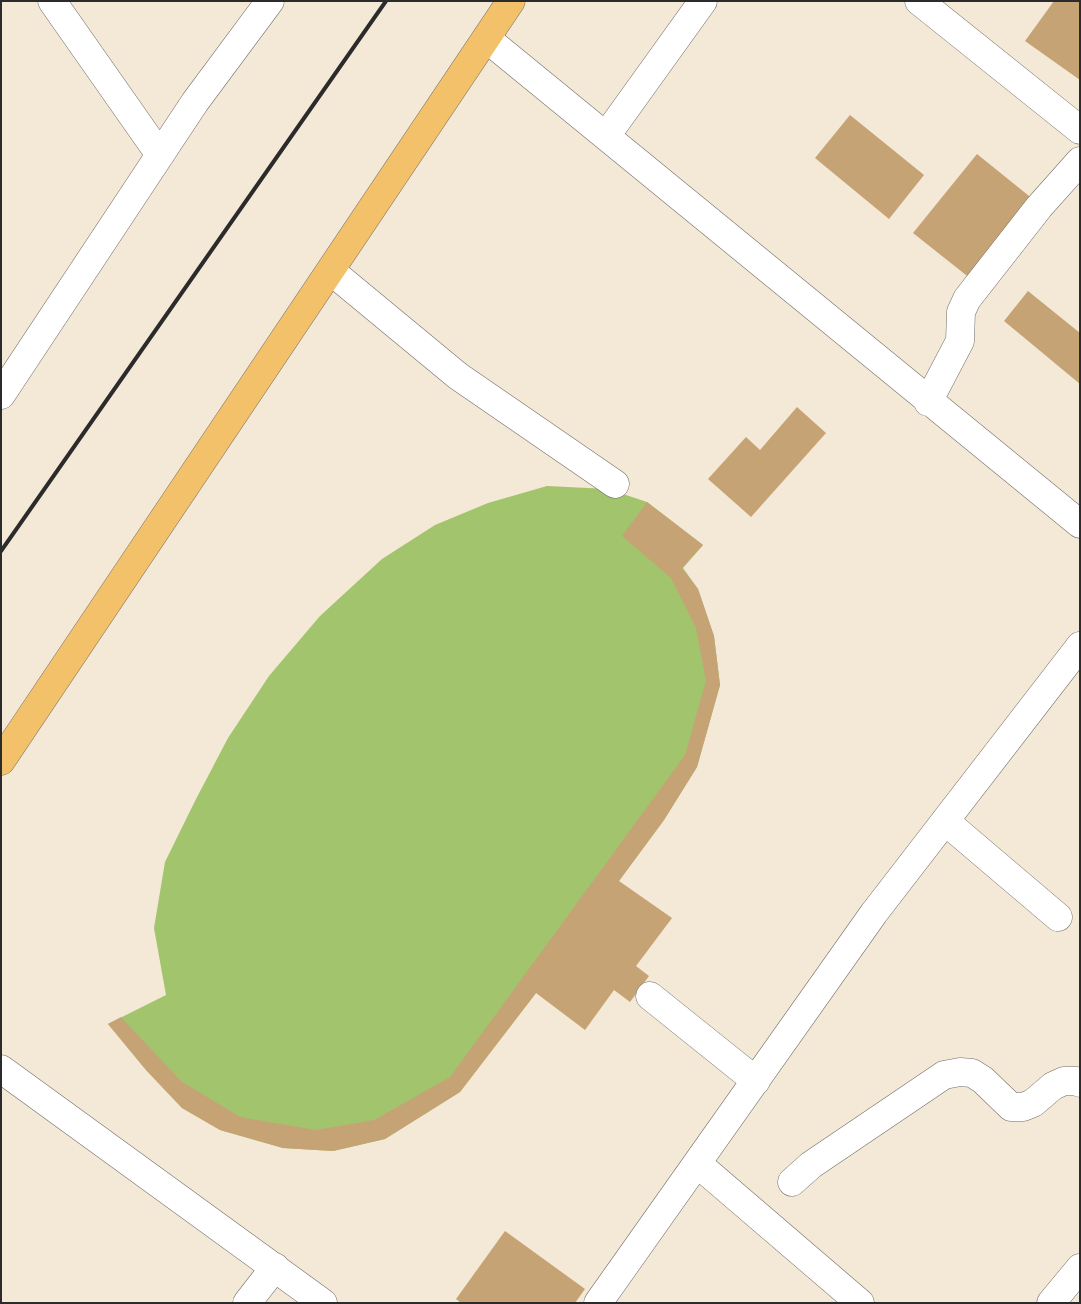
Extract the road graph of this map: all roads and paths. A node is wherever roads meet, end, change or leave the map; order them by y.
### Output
1 (52, 1) edge
2 (270, 1) edge
3 (511, 1) edge
4 (703, 1) edge
5 (920, 1) edge
6 (487, 39) junction
7 (1080, 130) edge
8 (606, 136) junction
9 (160, 155) junction
10 (1080, 161) edge
11 (331, 271) junction
12 (1, 395) edge
13 (928, 402) junction
14 (615, 484) dead end
15 (1080, 524) edge
16 (1080, 646) edge
17 (1, 761) edge
18 (945, 821) junction
19 (1058, 917) dead end
20 (650, 996) dead end
21 (1, 1069) edge
22 (756, 1081) junction
23 (1080, 1084) edge
24 (698, 1164) junction
25 (792, 1182) dead end
26 (274, 1267) junction
27 (1080, 1268) edge
28 (247, 1303) edge
29 (323, 1303) edge
30 (598, 1303) edge
31 (860, 1303) edge
32 (1051, 1303) edge

1 - 9 street
2 - 9 street
3 - 6 main road
4 - 8 street
5 - 7 street
6 - 8 street
6 - 11 main road
8 - 13 street
9 - 12 street
10 - 13 street
11 - 14 street
11 - 17 main road
13 - 15 street
16 - 18 street
18 - 19 street
18 - 22 street
20 - 22 street
21 - 26 street
22 - 24 street
23 - 25 street
24 - 30 street
24 - 31 street
26 - 28 street
26 - 29 street
27 - 32 street

